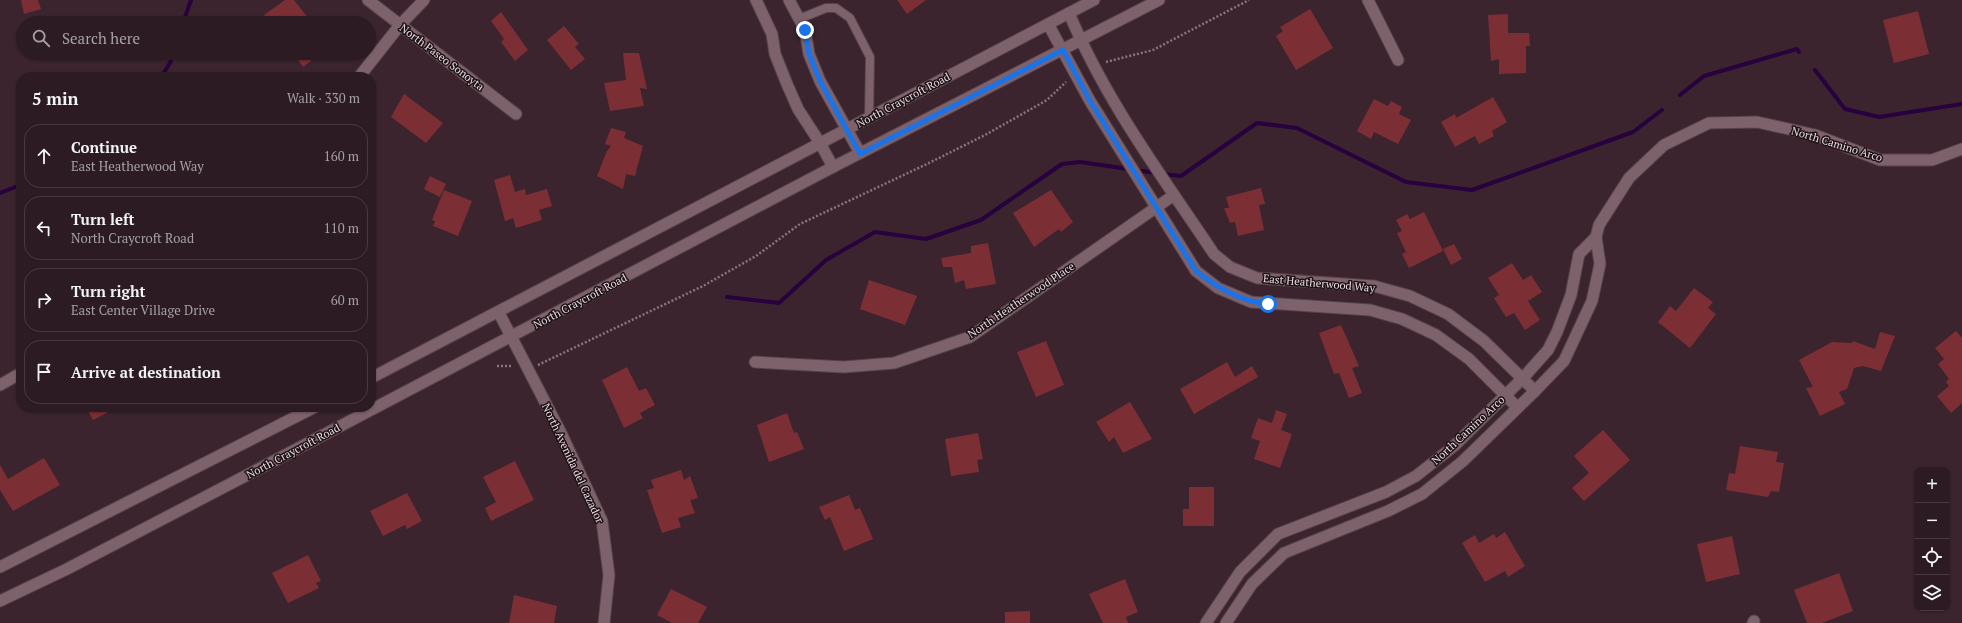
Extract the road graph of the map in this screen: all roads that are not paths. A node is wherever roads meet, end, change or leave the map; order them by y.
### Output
1 (368, 0) edge
2 (424, 0) edge
3 (756, 0) edge
4 (789, 0) edge
5 (1094, 0) edge
6 (1159, 0) edge
7 (1368, 0) edge
8 (1069, 13) junction
9 (799, 19) junction
10 (1048, 24) junction
11 (400, 25) junction
12 (1080, 41) junction
13 (1063, 50) junction
14 (376, 55) edge
15 (372, 60) edge
16 (1398, 60) dead end
17 (363, 72) edge
18 (516, 114) dead end
19 (869, 118) junction
20 (847, 130) junction
21 (820, 143) junction
22 (1962, 149) edge
23 (860, 154) junction
24 (833, 167) junction
25 (1174, 195) junction
26 (1157, 209) junction
27 (1596, 237) junction
28 (499, 313) junction
29 (511, 337) junction
30 (756, 362) dead end
31 (376, 375) edge
32 (16, 376) edge
33 (1523, 378) junction
34 (0, 385) edge
35 (1535, 391) junction
36 (1506, 395) junction
37 (1517, 407) junction
38 (376, 408) edge
39 (305, 412) edge
40 (367, 412) edge
41 (0, 567) edge
42 (0, 601) edge
43 (604, 623) edge
44 (1206, 623) edge
45 (1226, 623) edge

1 - 11 street, North Paseo Sonoyta
2 - 11 street
3 - 21 street
4 - 9 street
5 - 8 street, North Craycroft Road
6 - 12 street, North Craycroft Road
7 - 16 street
8 - 10 street, North Craycroft Road
8 - 12 street, East Heatherwood Way
9 - 19 lane
9 - 20 street
10 - 13 street, East Heatherwood Way
10 - 19 street, North Craycroft Road
11 - 14 street
11 - 18 street, North Paseo Sonoyta
12 - 13 street, North Craycroft Road
12 - 25 street, East Heatherwood Way
13 - 23 street, North Craycroft Road
13 - 26 street, East Heatherwood Way
15 - 17 street
19 - 20 street, North Craycroft Road
20 - 21 street, North Craycroft Road
20 - 23 street
21 - 24 street
21 - 28 street, North Craycroft Road
22 - 27 street, North Camino Arco
23 - 24 street, North Craycroft Road
24 - 29 street, North Craycroft Road
25 - 26 street, North Heatherwood Place
25 - 33 street, East Heatherwood Way
26 - 30 street, North Heatherwood Place
26 - 36 street, East Heatherwood Way
27 - 33 street, North Camino Arco
27 - 35 street, North Camino Arco
28 - 29 street, North Avenida del Cazador
28 - 31 street, North Craycroft Road
29 - 38 street, North Craycroft Road
29 - 43 street, North Avenida del Cazador
32 - 34 street
33 - 35 street, East Heatherwood Way
33 - 36 street, North Camino Arco
35 - 37 street, North Camino Arco
36 - 37 street, East Heatherwood Way
36 - 44 street, North Camino Arco
37 - 45 street, North Camino Arco
39 - 41 street
40 - 42 street, North Craycroft Road

